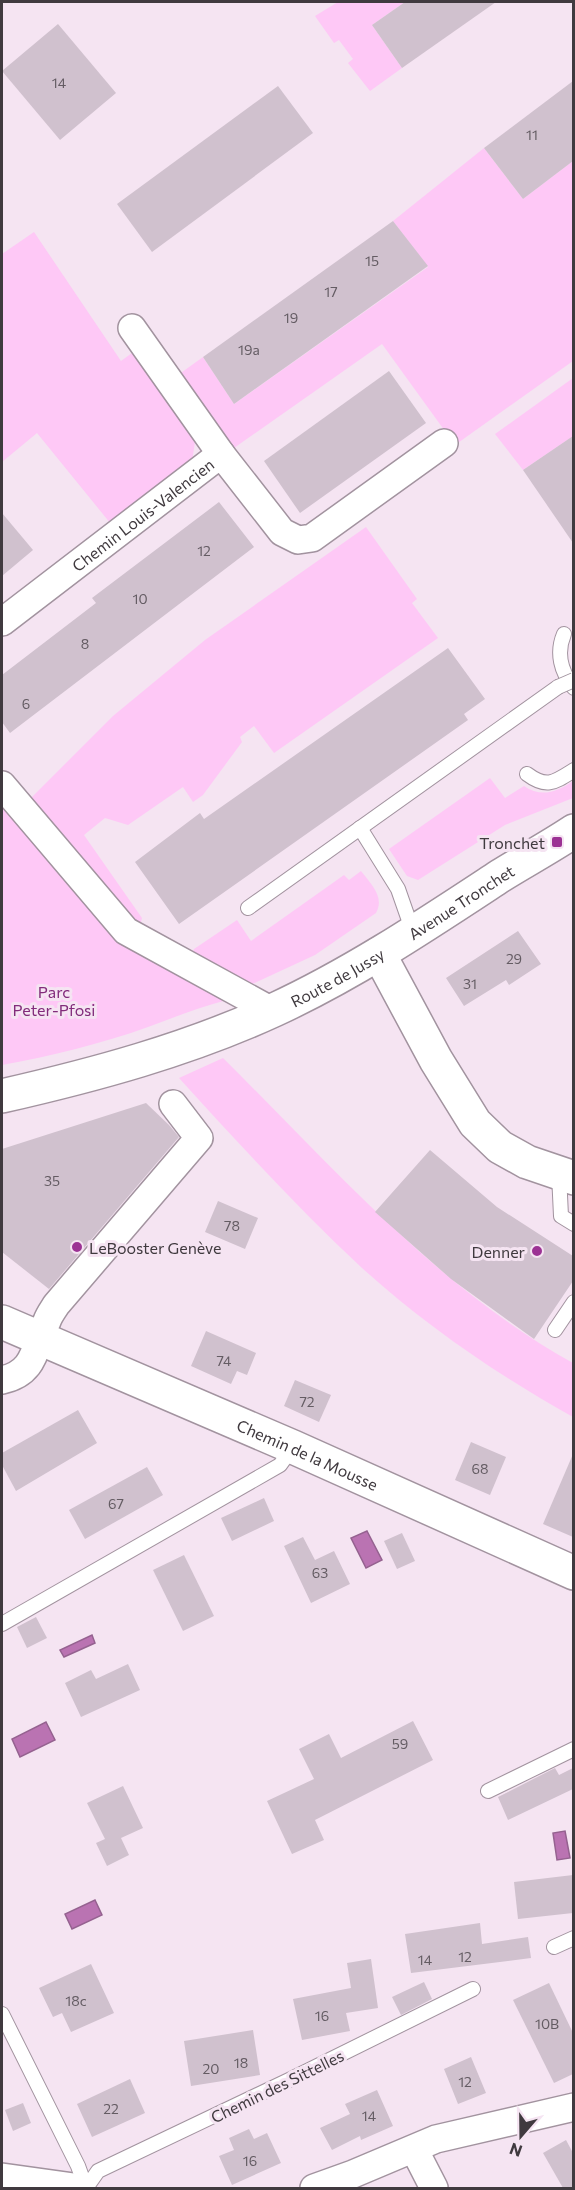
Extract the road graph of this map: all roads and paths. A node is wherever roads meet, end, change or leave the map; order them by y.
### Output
1 (132, 328) dead end
2 (444, 443) dead end
3 (221, 454) junction
4 (2, 622) edge
5 (564, 634) dead end
6 (573, 680) edge
7 (573, 688) edge
8 (573, 770) edge
9 (527, 774) dead end
10 (2, 785) edge
11 (360, 828) junction
12 (573, 831) edge
13 (248, 908) dead end
14 (413, 932) junction
15 (379, 954) junction
16 (272, 1011) junction
17 (2, 1096) edge
18 (173, 1104) dead end
19 (566, 1176) edge
20 (573, 1224) edge
21 (573, 1302) edge
22 (2, 1322) edge
23 (555, 1330) dead end
24 (40, 1340) junction
25 (2, 1380) edge
26 (293, 1447) junction
27 (573, 1573) edge
28 (2, 1624) edge
29 (573, 1749) edge
30 (488, 1791) dead end
31 (573, 1938) edge
32 (554, 1947) dead end
33 (473, 1989) dead end
34 (2, 2014) edge
35 (573, 2107) edge
36 (414, 2149) junction
37 (2, 2177) edge
38 (81, 2188) edge
39 (86, 2188) edge
40 (314, 2188) edge
41 (434, 2188) edge

1 - 3 street
2 - 3 street, Chemin Louis-Valencien
3 - 4 street, Chemin Louis-Valencien
5 - 7 lane
6 - 11 lane, bridge
8 - 9 lane
10 - 16 street
11 - 13 lane
11 - 14 lane
12 - 14 street, Avenue Tronchet
14 - 15 street, Avenue Tronchet
15 - 16 street, Route de Jussy
15 - 19 street, Route de Jussy
16 - 17 street, Route de Jussy
18 - 24 street
19 - 20 lane
21 - 23 lane
22 - 24 street, Chemin de la Mousse
24 - 25 street
24 - 26 street, Chemin de la Mousse
26 - 27 street, Chemin de la Mousse
26 - 28 lane
29 - 30 lane
31 - 32 lane
33 - 39 lane, Chemin des Sittelles
34 - 39 lane
35 - 36 street
36 - 40 street
36 - 41 street
37 - 38 street

